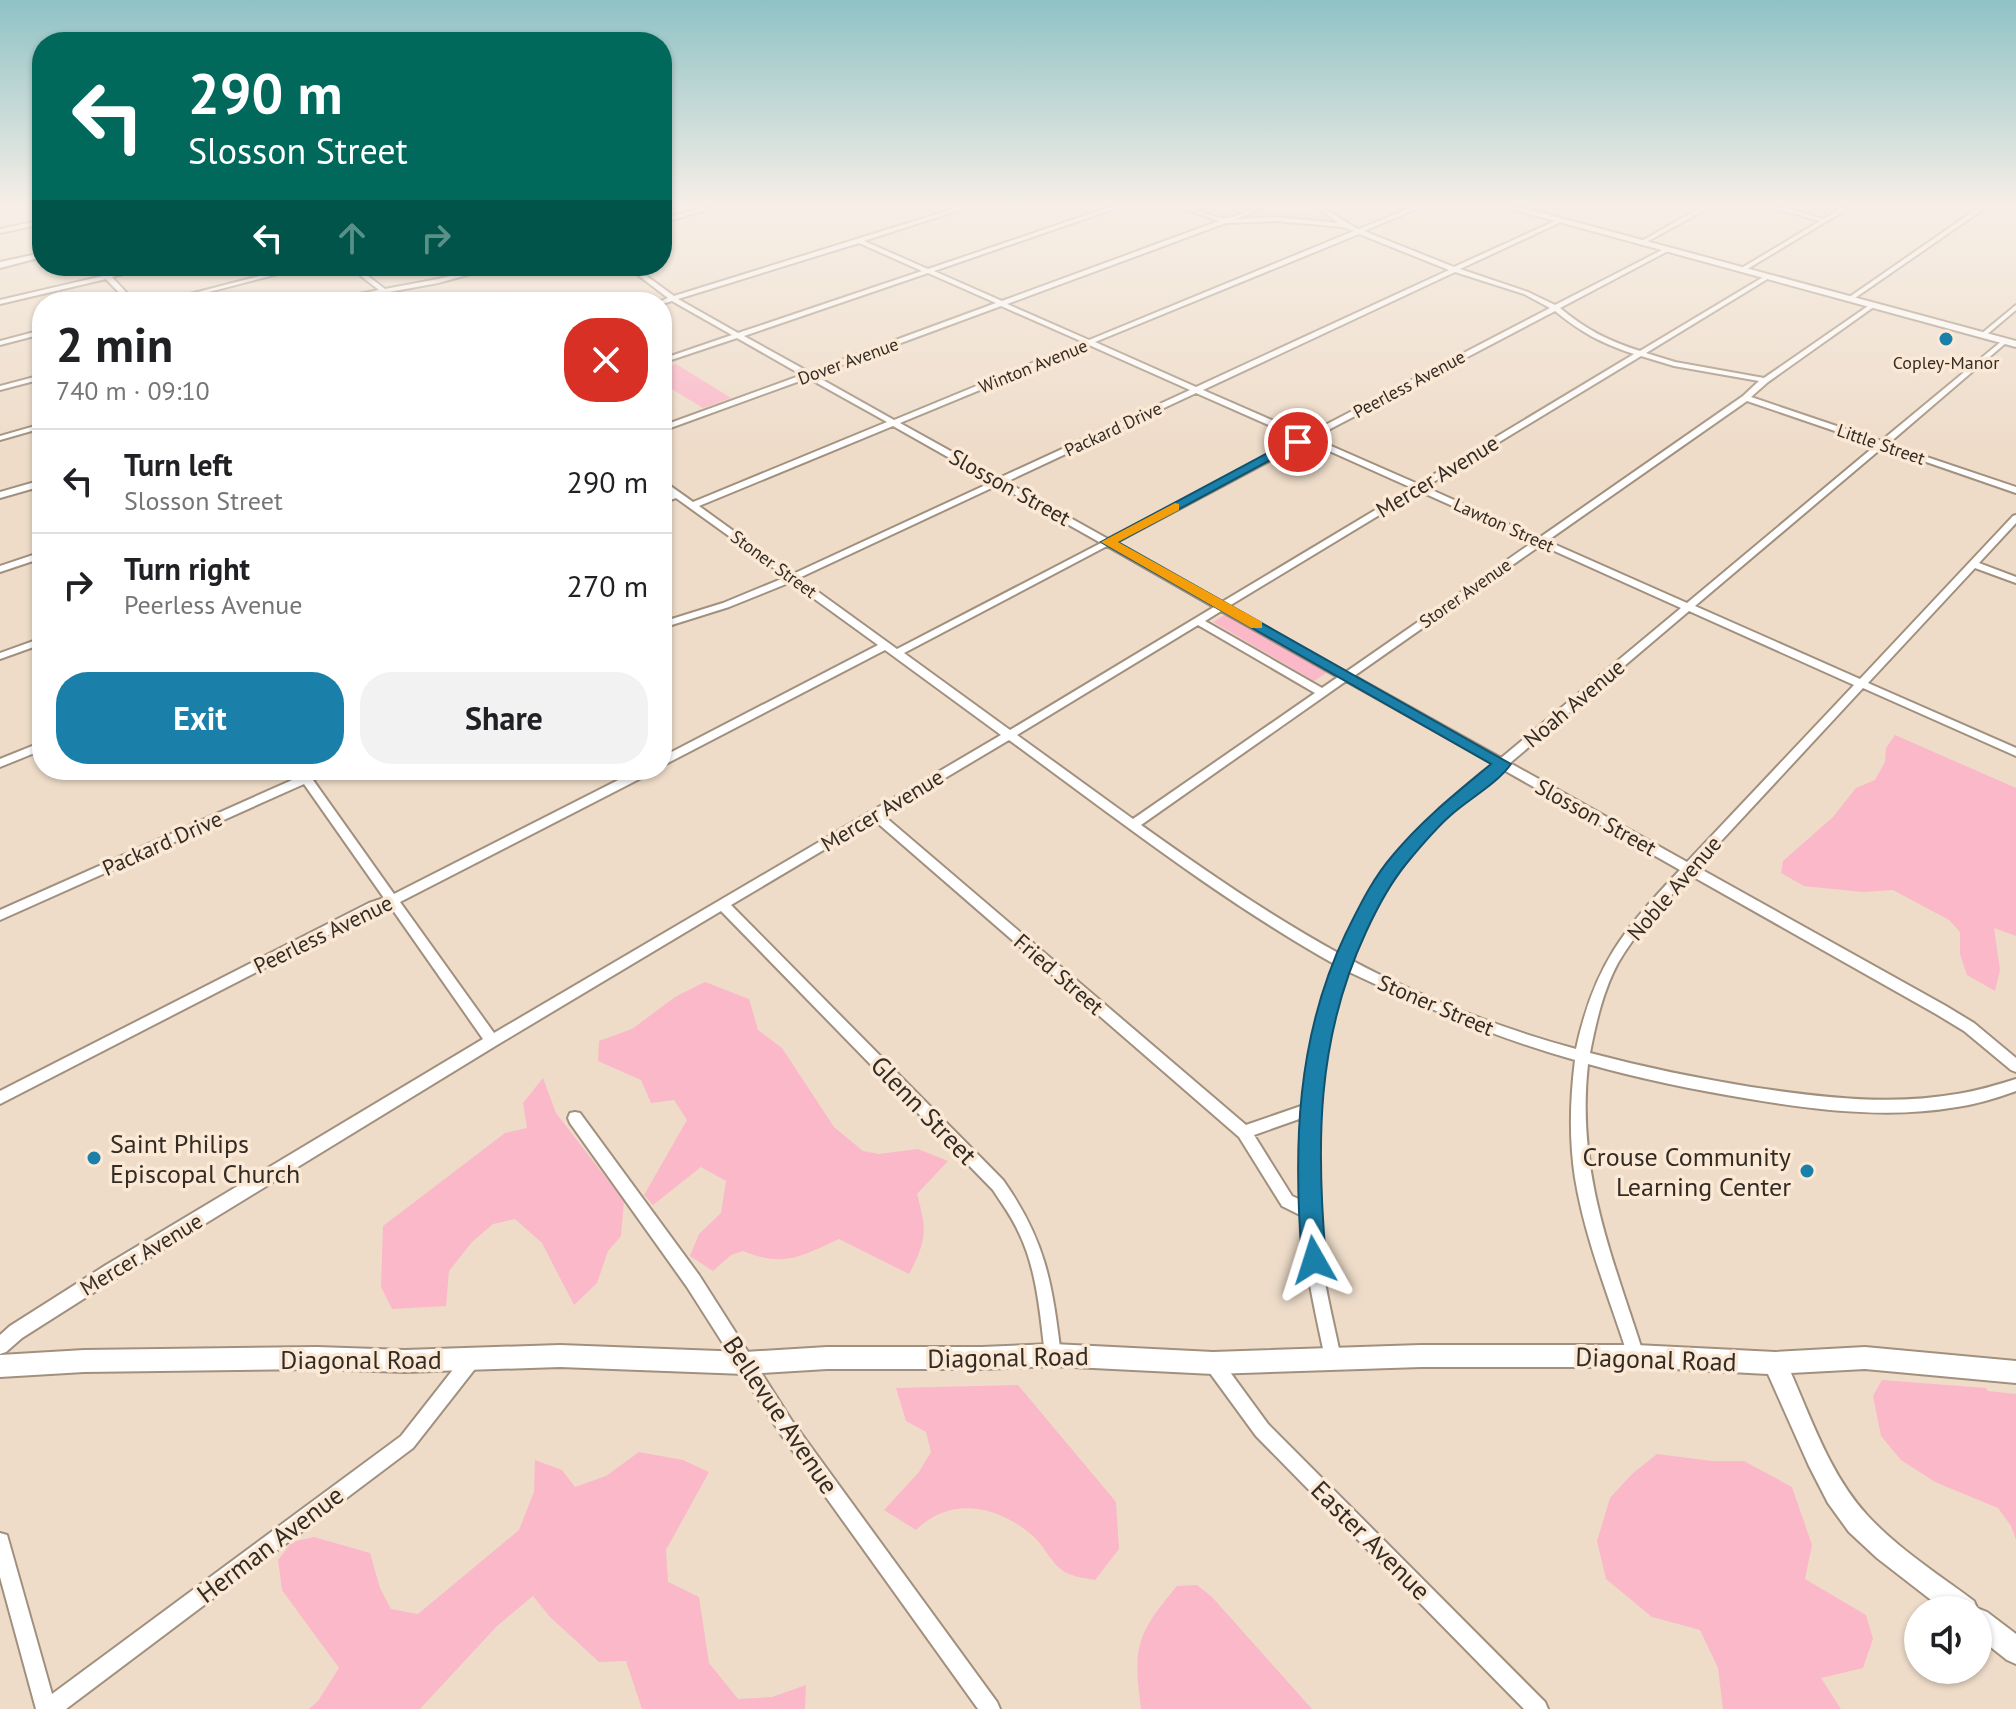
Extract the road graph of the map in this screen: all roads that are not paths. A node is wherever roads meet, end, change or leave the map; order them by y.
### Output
1 (380, 288) edge
2 (402, 288) edge
3 (708, 288) edge
4 (879, 288) edge
5 (966, 288) edge
6 (1046, 288) edge
7 (1224, 288) edge
8 (1417, 288) edge
9 (1515, 288) edge
10 (1594, 288) edge
11 (1749, 288) edge
12 (1808, 288) edge
13 (1866, 288) edge
14 (384, 291) junction
15 (378, 292) edge
16 (32, 295) edge
17 (672, 299) edge
18 (1850, 299) junction
19 (0, 302) edge
20 (672, 302) edge
21 (1002, 304) junction
22 (1873, 305) junction
23 (2016, 307) edge
24 (1555, 308) junction
25 (32, 335) edge
26 (739, 335) junction
27 (1983, 335) junction
28 (2010, 342) edge
29 (0, 343) edge
30 (1090, 343) junction
31 (1639, 355) junction
32 (672, 358) edge
33 (810, 375) junction
34 (32, 380) edge
35 (1765, 380) junction
36 (0, 388) edge
37 (1197, 390) junction
38 (1746, 398) junction
39 (895, 422) junction
40 (672, 425) edge
41 (32, 429) edge
42 (0, 438) edge
43 (1306, 438) junction
44 (1881, 444) junction
45 (1000, 481) junction
46 (32, 486) edge
47 (1419, 487) junction
48 (672, 490) edge
49 (2016, 490) edge
50 (678, 494) junction
51 (0, 495) edge
52 (672, 496) edge
53 (693, 505) junction
54 (2016, 518) edge
55 (1541, 541) junction
56 (1108, 542) junction
57 (32, 558) edge
58 (1974, 564) junction
59 (0, 569) edge
60 (792, 578) junction
61 (2016, 580) edge
62 (1222, 606) junction
63 (1689, 606) junction
64 (1198, 621) junction
65 (672, 622) edge
66 (32, 645) edge
67 (891, 649) junction
68 (0, 656) edge
69 (1346, 675) junction
70 (1860, 683) junction
71 (1321, 692) junction
72 (1009, 735) junction
73 (32, 750) edge
74 (2016, 752) edge
75 (672, 757) edge
76 (0, 763) edge
77 (1503, 764) junction
78 (290, 780) edge
79 (307, 780) edge
80 (627, 780) edge
81 (875, 815) junction
82 (1134, 824) junction
83 (1689, 869) junction
84 (391, 901) junction
85 (723, 905) junction
86 (0, 915) edge
87 (1342, 963) junction
88 (492, 1041) junction
89 (1582, 1059) junction
90 (2016, 1066) edge
91 (2016, 1085) edge
92 (0, 1098) edge
93 (1310, 1109) junction
94 (575, 1118) dead end
95 (1244, 1132) junction
96 (1309, 1212) junction
97 (0, 1346) edge
98 (1053, 1355) junction
99 (1636, 1356) junction
100 (1333, 1358) junction
101 (472, 1359) junction
102 (745, 1363) junction
103 (1213, 1363) junction
104 (1775, 1363) junction
105 (0, 1366) edge
106 (2016, 1372) edge
107 (0, 1542) edge
108 (1948, 1596) edge
109 (1992, 1632) edge
110 (2016, 1651) edge
111 (48, 1709) edge
112 (990, 1709) edge
113 (1538, 1709) edge

1 - 14 street
2 - 14 street
3 - 17 street
4 - 26 street
5 - 21 street, Lawton Street
6 - 21 street, Dover Avenue
7 - 30 street, Winton Avenue
8 - 37 street, Packard Drive
9 - 24 street
10 - 24 street, Peerless Avenue
11 - 31 street, Mercer Avenue
12 - 18 main road
13 - 18 street
14 - 15 street
16 - 19 street
18 - 22 main road
20 - 26 street, Slosson Street
21 - 30 street, Lawton Street
21 - 33 street, Dover Avenue
22 - 27 main road
22 - 35 street, Storer Avenue
23 - 27 street
24 - 31 street
24 - 43 street, Peerless Avenue
25 - 29 street
26 - 32 street
26 - 33 street, Slosson Street
27 - 28 main road
28 - 44 street, Noah Avenue
30 - 37 street, Lawton Street
30 - 39 street, Winton Avenue
31 - 35 street
31 - 47 street, Mercer Avenue
33 - 39 street, Slosson Street
33 - 40 street, Dover Avenue
34 - 36 street
35 - 38 street, Storer Avenue
37 - 43 street, Lawton Street
37 - 45 street, Packard Drive
38 - 44 street, Little Street
38 - 55 street, Storer Avenue
39 - 45 street, Slosson Street
39 - 53 street, Winton Avenue
41 - 42 street
43 - 47 street, Lawton Street
43 - 56 street, Peerless Avenue
44 - 49 street, Little Street
44 - 63 street, Noah Avenue
45 - 56 street, Slosson Street
45 - 60 street, Packard Drive
46 - 51 street
47 - 55 street, Lawton Street
47 - 62 street, Mercer Avenue
48 - 50 street, Stoner Street
50 - 52 street
50 - 53 street, Stoner Street
53 - 60 street, Stoner Street
54 - 58 street, Noble Avenue
55 - 63 street, Lawton Street
55 - 69 street, Storer Avenue
56 - 62 street, Slosson Street
56 - 67 street, Peerless Avenue
57 - 59 street
58 - 61 street
58 - 70 street, Noble Avenue
60 - 65 street, Packard Drive
60 - 67 street, Stoner Street
62 - 64 street, Mercer Avenue
62 - 69 street, Slosson Street
63 - 70 street, Lawton Street
63 - 77 street, Noah Avenue
64 - 71 street
64 - 72 street, Mercer Avenue
66 - 68 street
67 - 72 street, Stoner Street
67 - 75 street, Peerless Avenue
69 - 71 street, Storer Avenue
69 - 77 street, Slosson Street
70 - 74 street, Lawton Street
70 - 83 street, Noble Avenue
71 - 82 street, Storer Avenue
72 - 81 street, Mercer Avenue
72 - 82 street, Stoner Street
73 - 76 street
77 - 83 street, Slosson Street
77 - 87 street, Noah Avenue
78 - 86 street, Packard Drive
79 - 84 street
80 - 84 street, Peerless Avenue
81 - 85 street, Mercer Avenue
81 - 95 street, Fried Street
82 - 87 street, Stoner Street
83 - 89 street, Noble Avenue
83 - 90 street, Slosson Street
84 - 88 street
84 - 92 street, Peerless Avenue
85 - 88 street, Mercer Avenue
85 - 98 street, Glenn Street
87 - 89 street, Stoner Street
87 - 93 street, Noah Avenue
88 - 97 street, Mercer Avenue
89 - 91 street, Stoner Street
89 - 99 street, Noble Avenue
93 - 95 street
93 - 96 street, Noah Avenue
94 - 102 street, Bellevue Avenue
95 - 96 street, Fried Street
96 - 100 street, Noah Avenue
98 - 102 street, Diagonal Road
98 - 103 street, Diagonal Road
99 - 100 street, Diagonal Road
99 - 104 street, Diagonal Road
100 - 103 street, Diagonal Road
101 - 102 street, Diagonal Road
101 - 105 street, Diagonal Road
101 - 111 street, Herman Avenue
102 - 112 street, Bellevue Avenue
103 - 113 street, Easter Avenue
104 - 106 street, Diagonal Road
104 - 108 street
107 - 111 street
109 - 110 street

